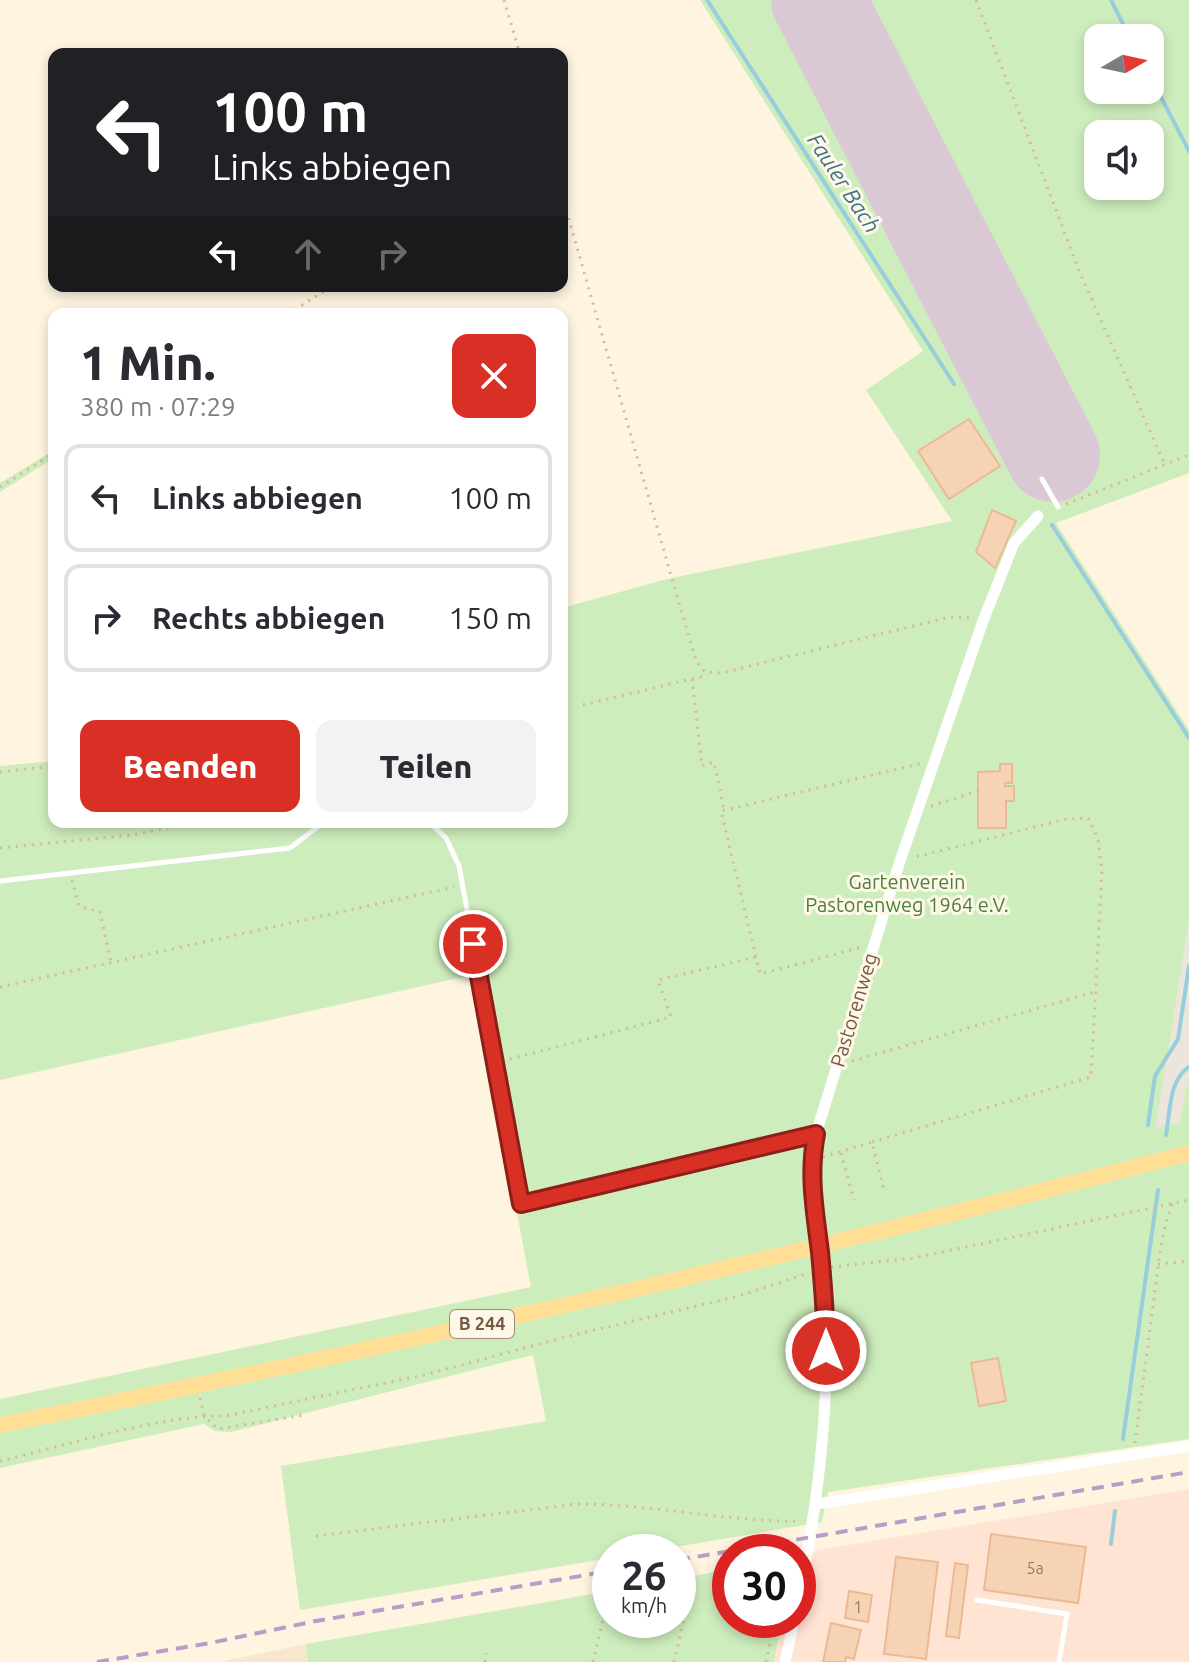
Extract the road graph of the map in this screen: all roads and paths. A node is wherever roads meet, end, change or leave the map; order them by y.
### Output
1 (504, 0) edge
2 (976, 0) edge
3 (518, 48) edge
4 (568, 216) edge
5 (323, 292) edge
6 (297, 308) edge
7 (1189, 455) edge
8 (48, 457) edge
9 (1165, 465) junction
10 (1042, 479) dead end
11 (0, 487) edge
12 (1058, 507) joint
13 (1038, 516) dead end
14 (983, 621) junction
15 (710, 674) junction
16 (692, 679) junction
17 (583, 705) dead end
18 (933, 761) junction
19 (48, 767) edge
20 (0, 772) edge
21 (978, 791) dead end
22 (725, 810) junction
23 (916, 811) junction
24 (167, 828) edge
25 (316, 828) edge
26 (438, 828) edge
27 (0, 848) edge
28 (900, 861) junction
29 (71, 872) junction
30 (0, 881) edge
31 (462, 885) junction
32 (874, 944) junction
33 (756, 957) junction
34 (112, 962) junction
35 (0, 987) edge
36 (1095, 992) junction
37 (495, 1063) junction
38 (836, 1066) junction
39 (816, 1134) junction
40 (872, 1142) junction
41 (841, 1152) junction
42 (1189, 1153) edge
43 (811, 1160) junction
44 (884, 1191) dead end
45 (854, 1200) dead end
46 (1189, 1200) edge
47 (1173, 1203) junction
48 (819, 1246) junction
49 (1189, 1261) edge
50 (1158, 1264) junction
51 (821, 1269) junction
52 (198, 1387) junction
53 (304, 1415) dead end
54 (204, 1416) junction
55 (0, 1425) edge
56 (1189, 1446) edge
57 (1133, 1455) junction
58 (0, 1461) edge
59 (817, 1504) junction
60 (813, 1521) junction
61 (811, 1534) edge
62 (316, 1536) dead end
63 (977, 1600) dead end
64 (599, 1638) edge
65 (680, 1638) edge
66 (790, 1638) edge
67 (770, 1643) dead end
68 (486, 1653) dead end
69 (485, 1662) edge
70 (593, 1662) edge
71 (674, 1662) edge
72 (766, 1662) edge
73 (785, 1662) edge
74 (1059, 1662) edge

1 - 3 path
2 - 9 path
4 - 15 path
5 - 6 path
7 - 9 path
8 - 11 path
9 - 12 path
10 - 12 lane
13 - 14 street, Pastorenweg
14 - 15 path
14 - 18 street, Pastorenweg
15 - 16 path
16 - 17 path
16 - 22 path
18 - 22 path
18 - 23 street, Pastorenweg
19 - 20 path
21 - 23 path
22 - 33 path
23 - 28 street, Pastorenweg
24 - 27 path
25 - 29 lane
26 - 31 lane
28 - 32 street, Pastorenweg
28 - 36 path
29 - 30 lane
29 - 34 path
31 - 34 path
31 - 37 lane
32 - 33 path
32 - 38 street, Pastorenweg
33 - 37 path
34 - 35 path
36 - 38 path
36 - 40 path
37 - 39 lane
38 - 39 street, Pastorenweg
39 - 43 street, Pastorenweg
40 - 41 path
40 - 44 path
41 - 43 path
41 - 45 path
42 - 48 main road, B 244
43 - 48 street, Pastorenweg
46 - 47 path
47 - 50 path
47 - 51 path
48 - 51 street, Pastorenweg
48 - 52 main road, B 244
49 - 50 path
50 - 57 path
51 - 54 path
51 - 59 street, Pastorenweg
52 - 54 path
52 - 55 main road, B 244
53 - 54 path
54 - 58 path
56 - 57 street
57 - 59 street
59 - 60 street, Pastorenweg
60 - 61 street, Pastorenweg
60 - 62 path
63 - 74 lane
64 - 70 path
65 - 71 path
66 - 73 street
67 - 72 path
68 - 69 path

